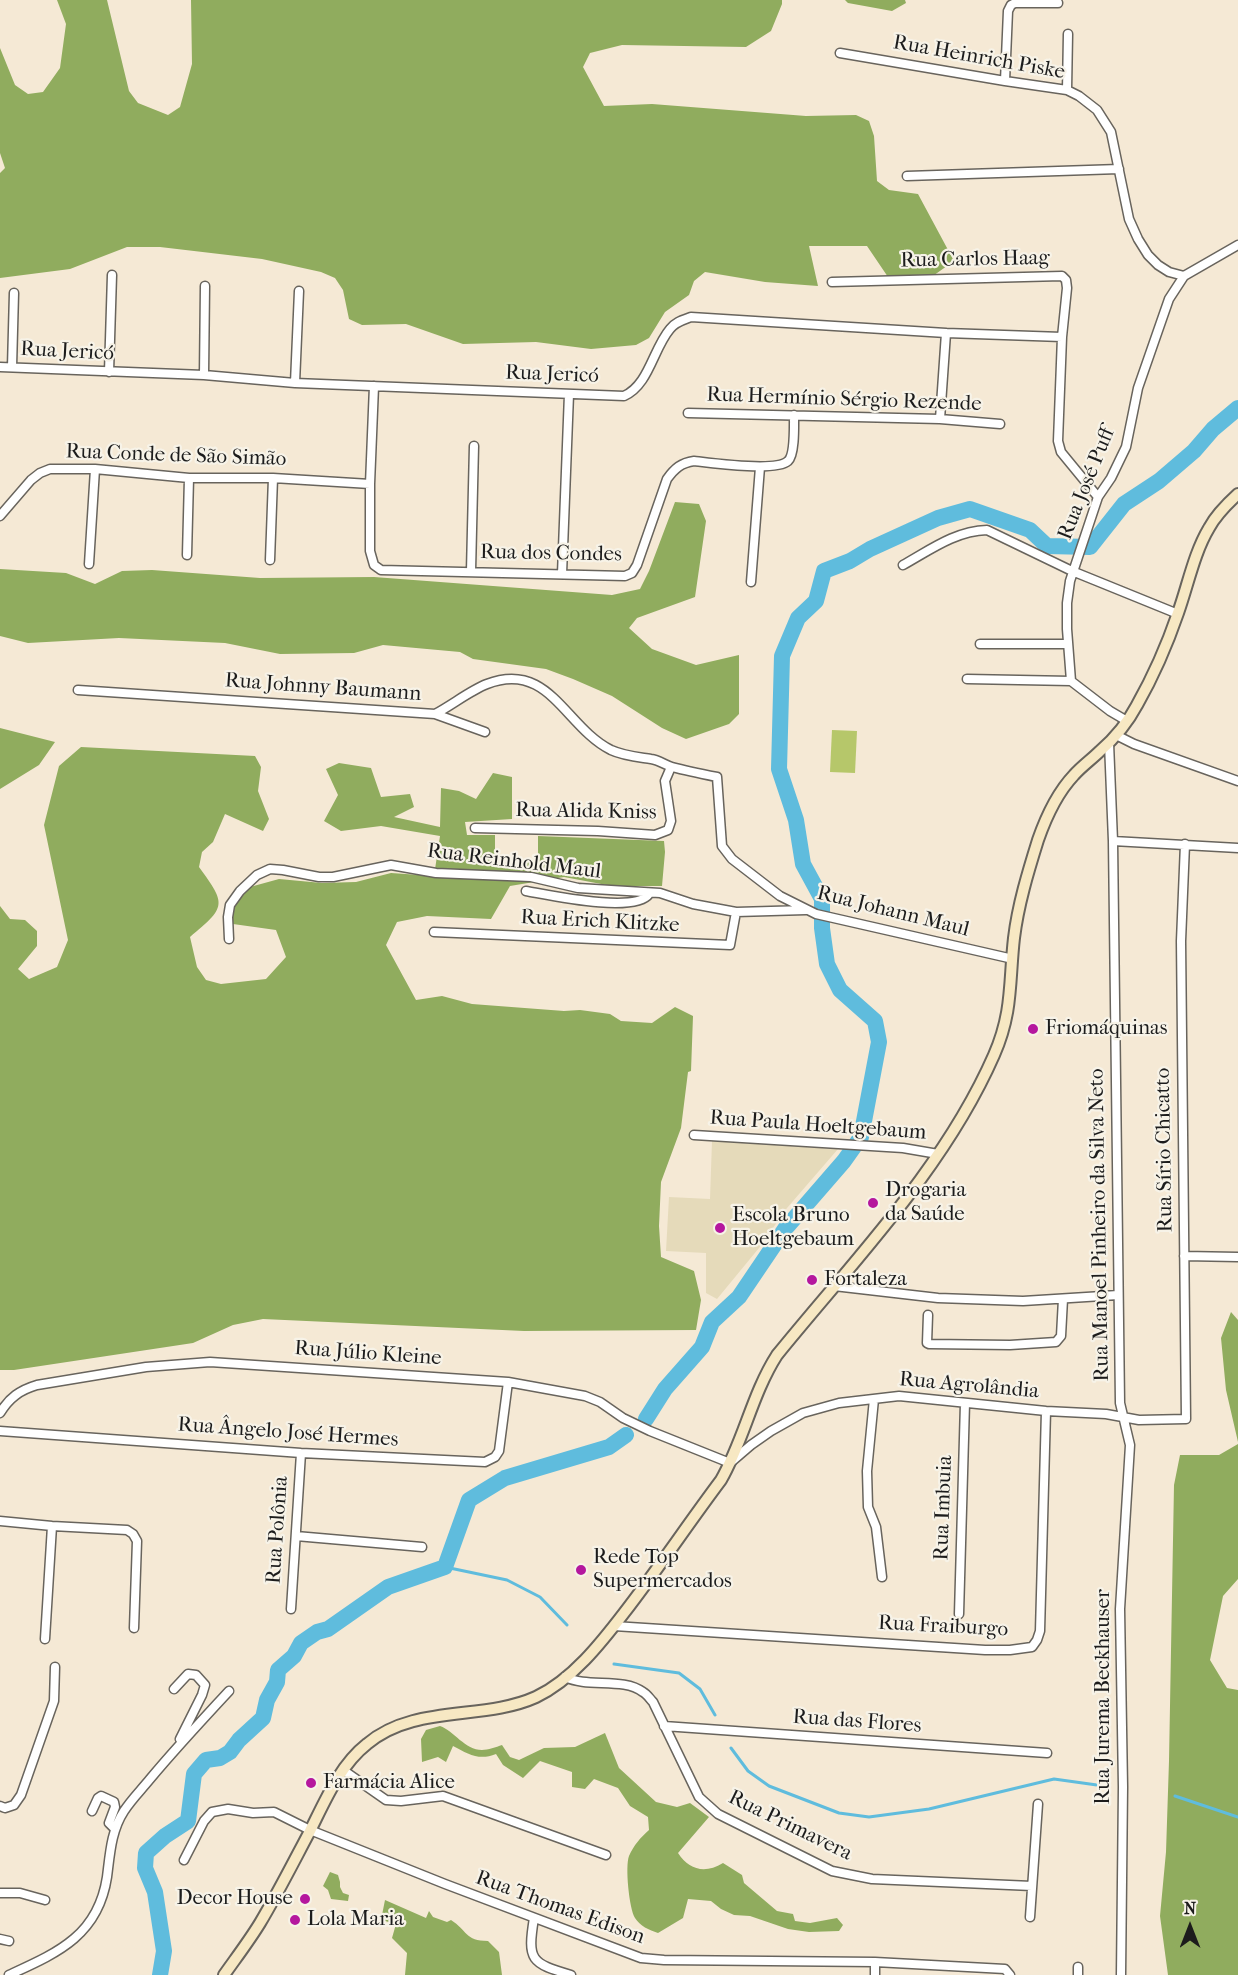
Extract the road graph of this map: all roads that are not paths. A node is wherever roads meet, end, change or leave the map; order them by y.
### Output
1 (1058, 3) dead end
2 (1068, 34) dead end
3 (840, 53) dead end
4 (1005, 81) junction
5 (1067, 90) junction
6 (1119, 169) junction
7 (907, 176) dead end
8 (1238, 245) edge
9 (112, 275) dead end
10 (1184, 276) junction
11 (832, 282) dead end
12 (205, 286) dead end
13 (299, 291) dead end
14 (14, 293) dead end
15 (946, 333) junction
16 (1062, 337) junction
17 (0, 367) edge
18 (12, 367) junction
19 (109, 372) junction
20 (204, 375) junction
21 (296, 383) junction
22 (374, 386) junction
23 (569, 394) junction
24 (687, 413) dead end
25 (794, 415) junction
26 (940, 419) junction
27 (1000, 424) dead end
28 (474, 446) dead end
29 (760, 467) junction
30 (95, 469) junction
31 (189, 478) junction
32 (273, 478) junction
33 (370, 484) junction
34 (1238, 494) edge
35 (1098, 497) junction
36 (0, 516) edge
37 (187, 555) dead end
38 (270, 560) dead end
39 (89, 564) dead end
40 (903, 566) dead end
41 (471, 571) junction
42 (1072, 571) junction
43 (562, 574) junction
44 (751, 582) dead end
45 (1178, 614) junction
46 (980, 644) dead end
47 (1068, 644) junction
48 (966, 679) dead end
49 (1071, 681) junction
50 (78, 690) dead end
51 (435, 714) junction
52 (1127, 721) junction
53 (485, 732) dead end
54 (1113, 739) junction
55 (671, 767) junction
56 (1238, 781) edge
57 (475, 828) dead end
58 (1113, 841) junction
59 (1185, 844) junction
60 (1238, 848) edge
61 (526, 891) dead end
62 (648, 894) junction
63 (736, 912) junction
64 (811, 912) junction
65 (434, 932) dead end
66 (229, 939) dead end
67 (1012, 959) junction
68 (694, 1135) dead end
69 (938, 1154) junction
70 (1184, 1256) junction
71 (1238, 1257) edge
72 (834, 1286) junction
73 (1118, 1295) junction
74 (1063, 1299) junction
75 (928, 1315) dead end
76 (508, 1382) junction
77 (874, 1399) junction
78 (965, 1403) junction
79 (1046, 1411) junction
80 (0, 1413) edge
81 (1125, 1419) junction
82 (1186, 1419) joint
83 (0, 1431) edge
84 (301, 1453) junction
85 (730, 1463) junction
86 (0, 1521) edge
87 (52, 1526) junction
88 (296, 1536) junction
89 (422, 1547) dead end
90 (882, 1577) dead end
91 (291, 1609) dead end
92 (959, 1614) dead end
93 (614, 1626) junction
94 (134, 1628) dead end
95 (45, 1639) dead end
96 (55, 1667) dead end
97 (565, 1677) junction
98 (174, 1689) dead end
99 (229, 1691) dead end
100 (664, 1726) junction
101 (178, 1745) junction
102 (1047, 1753) dead end
103 (343, 1770) junction
104 (1038, 1804) dead end
105 (0, 1806) edge
106 (92, 1811) dead end
107 (115, 1829) junction
108 (310, 1830) junction
109 (606, 1855) dead end
110 (184, 1860) dead end
111 (1032, 1886) junction
112 (0, 1893) edge
113 (45, 1900) dead end
114 (1030, 1917) dead end
115 (534, 1918) junction
116 (875, 1962) junction
117 (1008, 1972) edge
118 (9, 1975) edge
119 (224, 1975) edge
120 (571, 1975) edge
121 (875, 1975) edge
122 (1121, 1975) edge

1 - 4 street
2 - 5 street
3 - 4 street, Rua Heinrich Piske
4 - 5 street, Rua Heinrich Piske
5 - 6 street, Rua Heinrich Piske
6 - 7 street
6 - 10 street, Rua Heinrich Piske
8 - 10 street
9 - 19 street
10 - 35 street, Rua José Puff
11 - 16 street, Rua Carlos Haag
12 - 20 street
13 - 21 street
14 - 18 street
15 - 16 street, Rua Jericó
15 - 23 street, Rua Jericó
15 - 26 street
16 - 35 street, Rua Carlos Haag
17 - 18 street, Rua Jericó
18 - 19 street, Rua Jericó
19 - 20 street, Rua Jericó
20 - 21 street, Rua Jericó
21 - 22 street, Rua Jericó
22 - 23 street, Rua Jericó
22 - 33 street, Rua dos Condes
23 - 43 street
24 - 25 street, Rua Hermínio Sérgio Rezende
25 - 26 street, Rua Hermínio Sérgio Rezende
25 - 29 street, Rua dos Condes
26 - 27 street, Rua Hermínio Sérgio Rezende
28 - 41 street
29 - 43 street, Rua dos Condes
29 - 44 street
30 - 31 street, Rua Conde de São Simão
30 - 36 street, Rua Conde de São Simão
30 - 39 street
31 - 32 street, Rua Conde de São Simão
31 - 37 street
32 - 33 street, Rua Conde de São Simão
32 - 38 street
33 - 41 street, Rua dos Condes
34 - 45 main road
35 - 42 street, Rua José Puff
40 - 42 street
41 - 43 street, Rua dos Condes
42 - 45 street
42 - 47 street, Rua José Puff
45 - 52 main road
46 - 47 street
47 - 49 street, Rua José Puff
48 - 49 street
49 - 52 street
50 - 51 street, Rua Johnny Baumann
51 - 53 street
51 - 55 street, Rua Johnny Baumann
52 - 54 main road
54 - 56 street
54 - 58 street, Rua Manoel Pinheiro da Silva Neto
54 - 67 main road
55 - 57 street, Rua Alida Kniss
55 - 64 street, Rua Johann Maul
58 - 59 street
58 - 73 street, Rua Manoel Pinheiro da Silva Neto
59 - 60 street
59 - 70 street, Rua Sírio Chicatto
61 - 62 street
62 - 63 street, Rua Reinhold Maul
62 - 66 street, Rua Reinhold Maul
63 - 64 street, Rua Reinhold Maul
63 - 65 street, Rua Erich Klitzke
64 - 67 street, Rua Johann Maul
67 - 69 main road
68 - 69 street, Rua Paula Hoeltgebaum
69 - 72 main road
70 - 71 street
70 - 82 street, Rua Sírio Chicatto
72 - 74 street
72 - 85 main road
73 - 74 street
73 - 81 street, Rua Manoel Pinheiro da Silva Neto
74 - 75 street
76 - 80 street, Rua Júlio Kleine
76 - 84 street, Rua Ângelo José Hermes
76 - 85 street, Rua Júlio Kleine
77 - 78 street, Rua Agrolândia
77 - 85 street, Rua Agrolândia
77 - 90 street
78 - 79 street, Rua Agrolândia
78 - 92 street, Rua Imbuia
79 - 81 street, Rua Agrolândia
79 - 93 street, Rua Fraiburgo
81 - 82 street, Rua Agrolândia
81 - 122 street, Rua Jurema Beckhauser
83 - 84 street, Rua Ângelo José Hermes
84 - 88 street, Rua Polônia
85 - 93 main road
86 - 87 street
87 - 94 street
87 - 95 street
88 - 89 street
88 - 91 street, Rua Polônia
93 - 97 main road
96 - 105 street
97 - 100 street, Rua Primavera
97 - 103 main road
98 - 101 street
99 - 101 street
100 - 102 street, Rua das Flores
100 - 111 street, Rua Primavera
101 - 107 street
103 - 108 main road
103 - 109 street
104 - 111 street
106 - 107 street
107 - 118 street
108 - 110 street, Rua Thomas Edison
108 - 115 street, Rua Thomas Edison
108 - 119 main road
111 - 114 street
112 - 113 street
115 - 116 street, Rua Thomas Edison
115 - 120 street
116 - 117 street, Rua Thomas Edison
116 - 121 street

